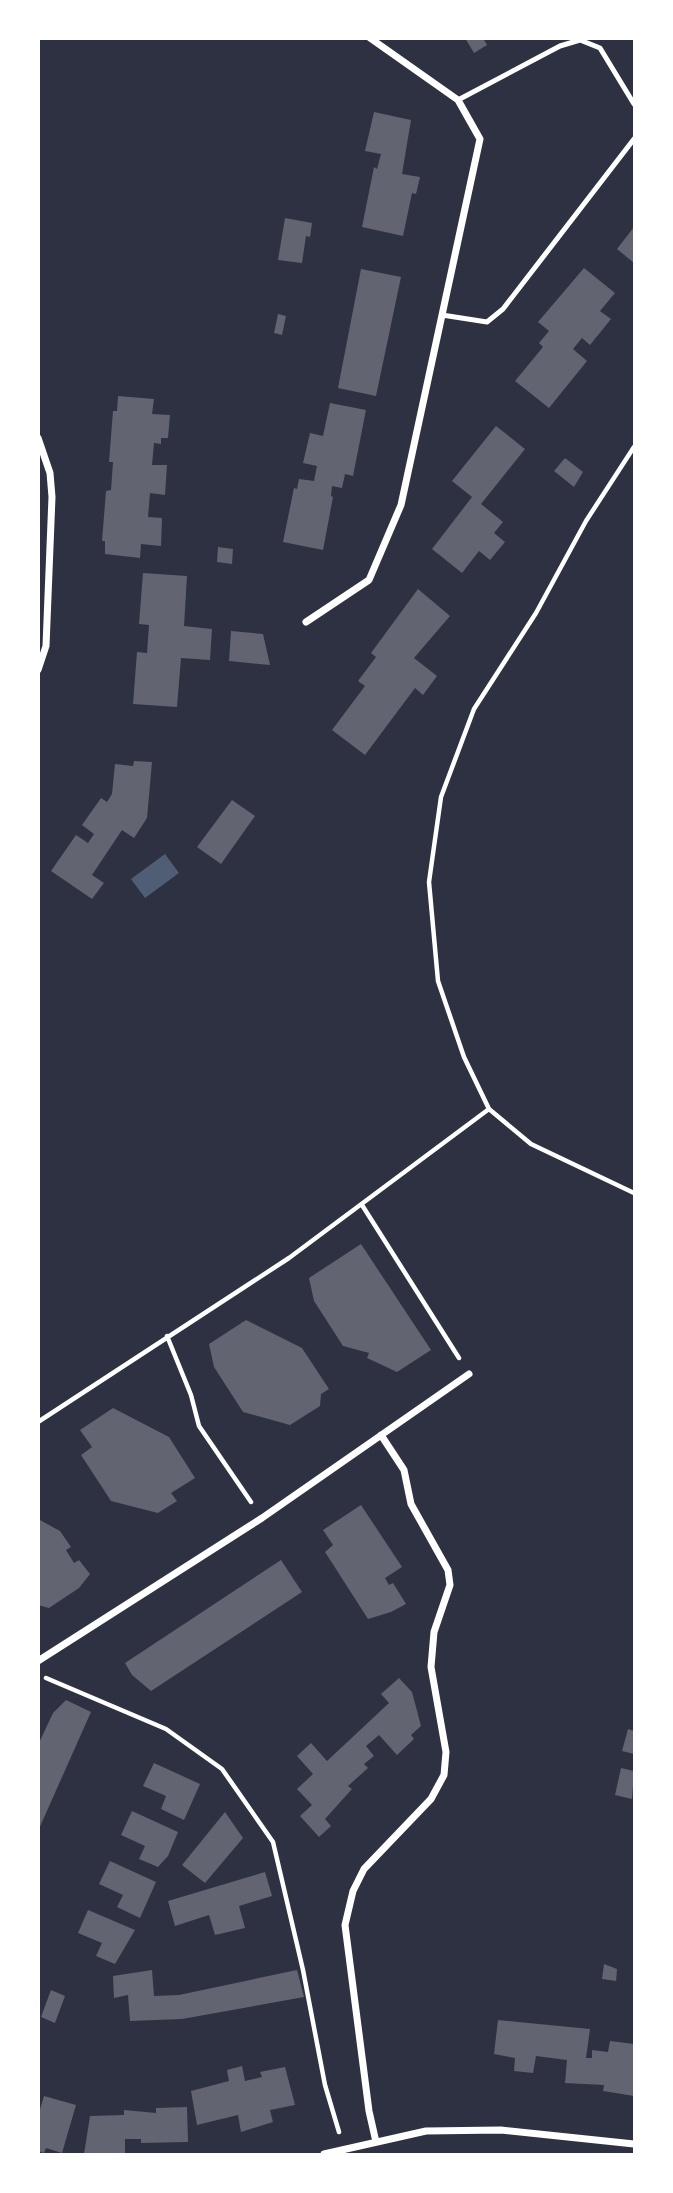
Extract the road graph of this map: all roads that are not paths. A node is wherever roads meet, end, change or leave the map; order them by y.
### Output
1 (370, 38) edge
2 (458, 100) junction
3 (635, 104) edge
4 (635, 139) edge
5 (442, 315) junction
6 (38, 439) edge
7 (306, 622) dead end
8 (38, 670) edge
9 (469, 1374) road end
10 (381, 1435) junction
11 (38, 1661) edge
12 (376, 2142) junction
13 (635, 2144) edge
14 (324, 2154) edge

1 - 2 street
2 - 3 lane
2 - 5 street
4 - 5 lane
5 - 7 street
6 - 8 street
9 - 10 street
10 - 11 street
10 - 12 street
12 - 13 street
12 - 14 street

